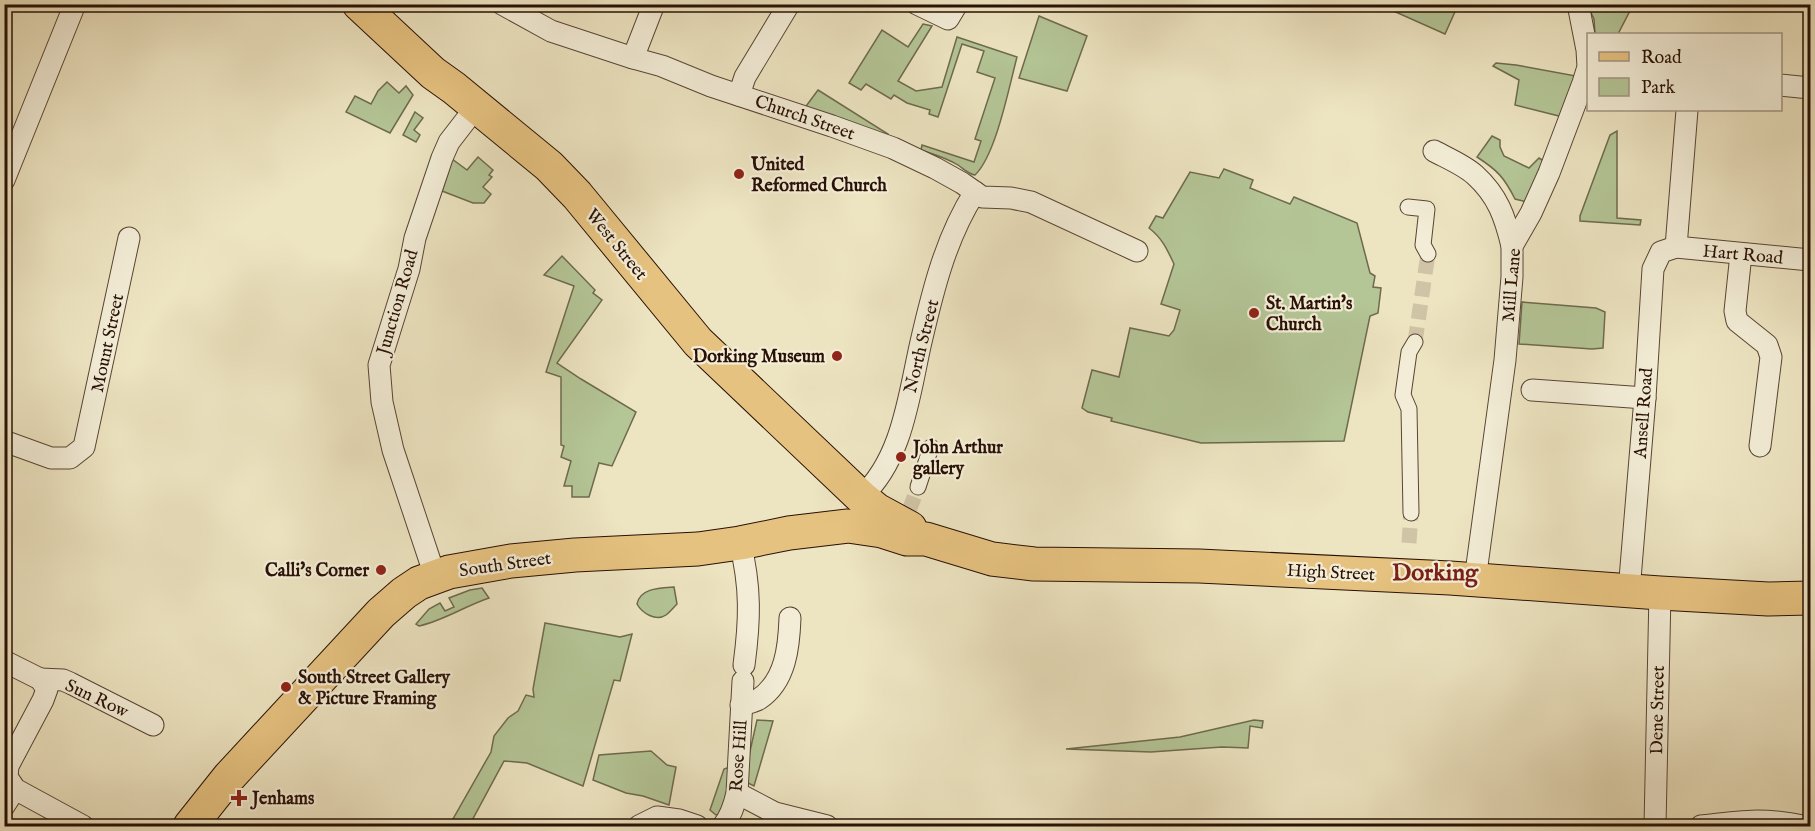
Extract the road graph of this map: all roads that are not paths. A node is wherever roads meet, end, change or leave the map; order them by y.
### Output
1 (75, 4) edge
2 (359, 4) edge
3 (502, 4) edge
4 (654, 4) edge
5 (789, 4) edge
6 (917, 4) edge
7 (957, 4) edge
8 (1578, 4) edge
9 (633, 58) junction
10 (1782, 85) edge
11 (1810, 88) edge
12 (739, 94) junction
13 (477, 107) junction
14 (1687, 111) edge
15 (1434, 151) dead end
16 (4, 180) edge
17 (975, 192) junction
18 (1408, 207) dead end
19 (129, 238) dead end
20 (1512, 246) junction
21 (1676, 247) junction
22 (1137, 251) dead end
23 (1428, 254) tunnel mouth
24 (1741, 254) junction
25 (1810, 260) edge
26 (1415, 342) tunnel mouth
27 (1532, 390) dead end
28 (1645, 398) junction
29 (4, 441) edge
30 (931, 447) dead end
31 (1760, 447) dead end
32 (918, 487) tunnel mouth
33 (861, 497) junction
34 (1411, 513) tunnel mouth
35 (913, 525) junction
36 (818, 530) junction
37 (740, 543) junction
38 (435, 576) junction
39 (1475, 580) junction
40 (1645, 592) junction
41 (1810, 598) edge
42 (790, 618) dead end
43 (4, 661) edge
44 (40, 679) junction
45 (741, 705) junction
46 (153, 725) dead end
47 (738, 794) junction
48 (10, 797) edge
49 (1791, 825) edge
50 (83, 826) edge
51 (190, 826) edge
52 (639, 826) edge
53 (697, 826) edge
54 (723, 826) edge
55 (827, 826) edge
56 (1655, 826) edge
57 (1701, 826) edge

1 - 16 street
2 - 13 main road, West Street
3 - 9 street, Church Street
4 - 9 street
5 - 12 street
6 - 7 street
8 - 20 street, Mill Lane
9 - 12 street, Church Street
10 - 11 street
12 - 17 street, Church Street
13 - 33 main road, West Street
13 - 38 street, Junction Road
14 - 21 street
15 - 20 street
17 - 22 street, Church Street
17 - 33 street, North Street
18 - 23 street
19 - 29 street, Mount Street
20 - 39 street, Mill Lane
21 - 24 street, Hart Road
21 - 28 street, Ansell Road
24 - 25 street, Hart Road
24 - 31 street
26 - 34 street
27 - 28 street
28 - 40 street, Ansell Road
30 - 32 street
33 - 35 main road, West Street
33 - 36 main road
35 - 36 main road, South Street
35 - 39 main road, High Street
36 - 37 main road, South Street
37 - 38 main road, South Street
37 - 45 street, Rose Hill
38 - 51 main road, South Street
39 - 40 main road, High Street
40 - 41 main road, High Street
40 - 56 street, Dene Street
42 - 45 street
43 - 44 street, Sun Row
44 - 46 street, Sun Row
44 - 48 street
45 - 47 street, Rose Hill
47 - 54 street, Rose Hill
47 - 55 street
48 - 50 street
49 - 57 street
52 - 53 street

